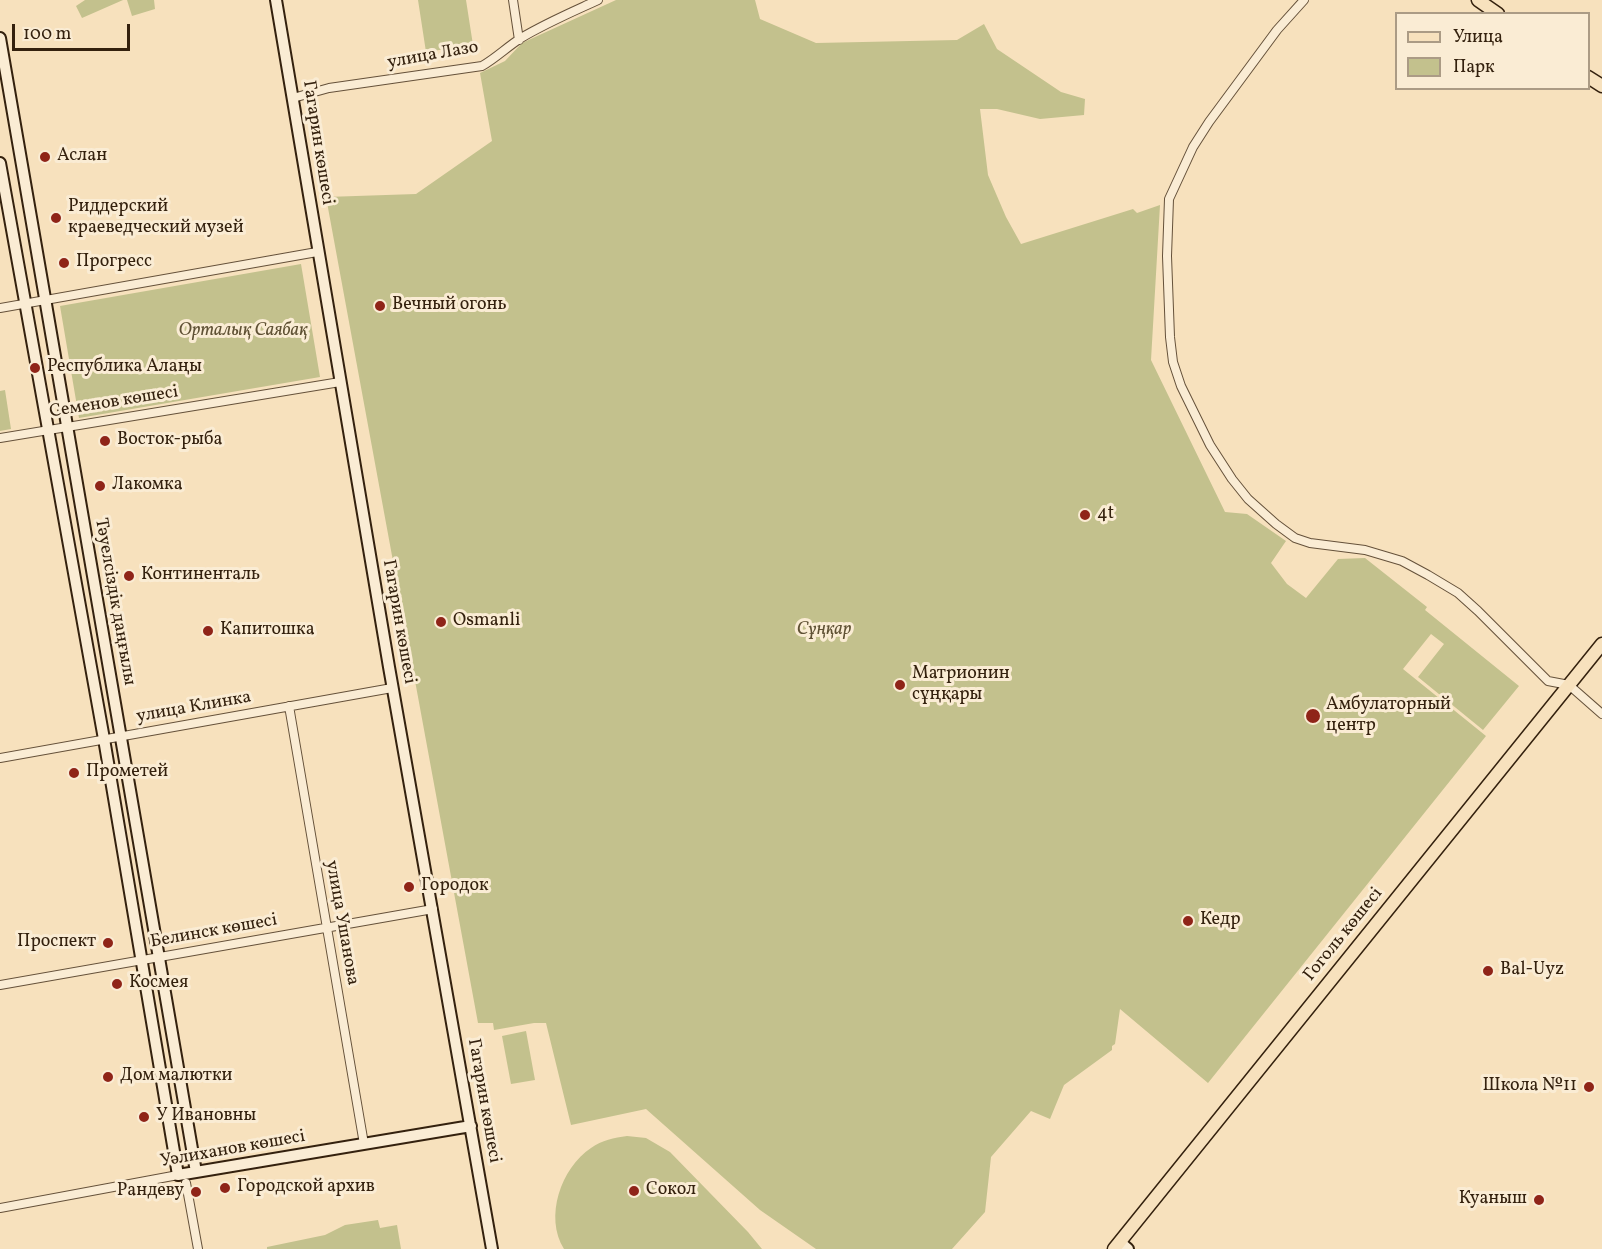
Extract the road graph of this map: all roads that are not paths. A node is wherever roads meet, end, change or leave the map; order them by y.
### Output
1 (276, 0) edge
2 (513, 0) edge
3 (598, 0) edge
4 (1304, 0) edge
5 (1478, 0) edge
6 (1495, 12) edge
7 (0, 38) edge
8 (519, 40) junction
9 (293, 98) junction
10 (0, 163) edge
11 (317, 252) junction
12 (45, 300) junction
13 (24, 304) junction
14 (0, 308) edge
15 (340, 382) junction
16 (67, 426) junction
17 (48, 429) junction
18 (0, 438) edge
19 (1602, 644) edge
20 (1569, 685) junction
21 (392, 688) junction
22 (289, 706) junction
23 (1602, 714) edge
24 (121, 737) junction
25 (104, 739) junction
26 (0, 758) edge
27 (433, 909) junction
28 (327, 927) junction
29 (159, 957) junction
30 (142, 959) junction
31 (0, 985) edge
32 (471, 1126) junction
33 (364, 1144) junction
34 (196, 1172) junction
35 (182, 1179) junction
36 (0, 1208) edge
37 (1121, 1247) edge
38 (198, 1249) edge
39 (492, 1249) edge

1 - 9 street, Гагарин көшесі
2 - 8 street
3 - 8 street, улица Лазо
4 - 20 street
5 - 6 main road
7 - 12 street, Тәуелсіздік даңғылы
8 - 9 street, улица Лазо
9 - 11 street, Гагарин көшесі
10 - 13 street, Тәуелсіздік даңғылы
11 - 12 street
11 - 15 street, Гагарин көшесі
12 - 13 street
12 - 16 street, Тәуелсіздік даңғылы
13 - 14 street
13 - 17 street, Тәуелсіздік даңғылы
15 - 16 street, Семенов көшесі
15 - 21 street, Гагарин көшесі
16 - 17 street, Семенов көшесі
16 - 24 street, Тәуелсіздік даңғылы
17 - 18 street, Семенов көшесі
17 - 25 street, Тәуелсіздік даңғылы
19 - 20 main road, Гоголь көшесі
20 - 23 street
20 - 37 main road, Гоголь көшесі
21 - 22 street, улица Клинка
21 - 27 street, Гагарин көшесі
22 - 24 street, улица Клинка
22 - 28 street, улица Ушанова
24 - 25 street, улица Клинка
24 - 29 street, Тәуелсіздік даңғылы
25 - 26 street, улица Клинка
25 - 30 street, Тәуелсіздік даңғылы
27 - 28 street, Белинск көшесі
27 - 32 street, Гагарин көшесі
28 - 29 street, Белинск көшесі
28 - 33 street, улица Ушанова
29 - 30 street, Белинск көшесі
29 - 34 street, Тәуелсіздік даңғылы
30 - 31 street, Белинск көшесі
30 - 35 street, Тәуелсіздік даңғылы
32 - 33 street, Уәлиханов көшесі
32 - 39 street, Гагарин көшесі
33 - 34 street, Уәлиханов көшесі
34 - 35 street, Уәлиханов көшесі
35 - 36 street, Уәлиханов көшесі
35 - 38 street

